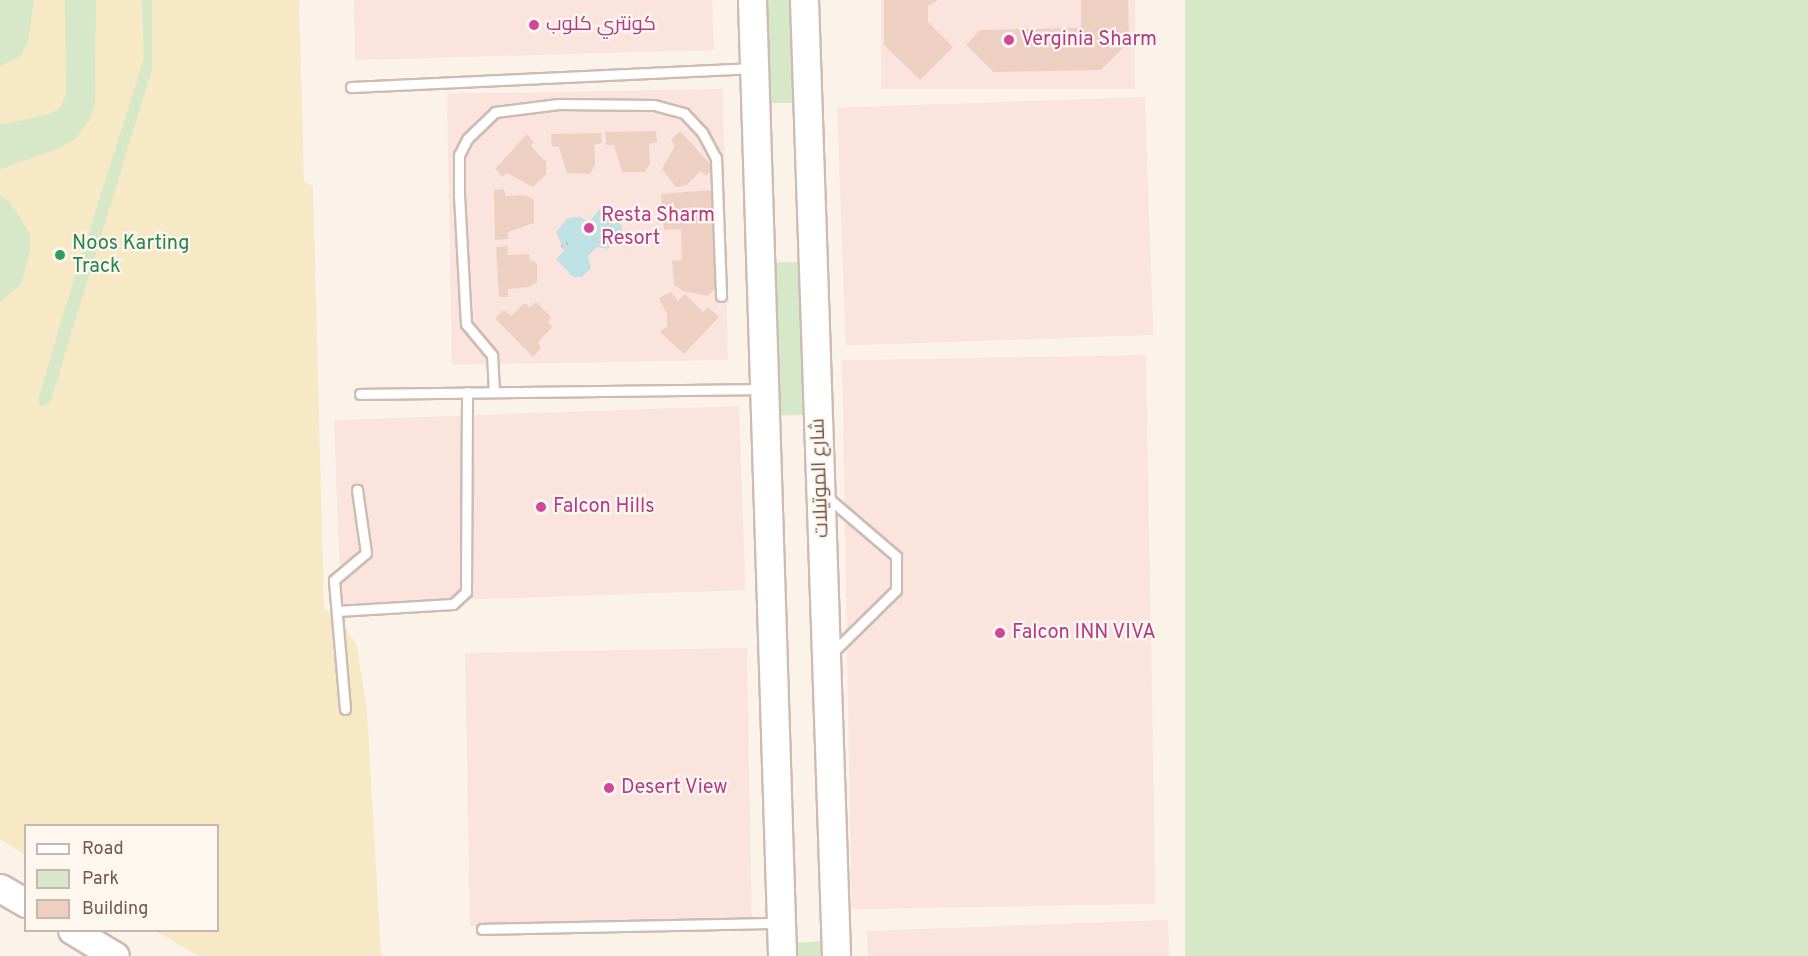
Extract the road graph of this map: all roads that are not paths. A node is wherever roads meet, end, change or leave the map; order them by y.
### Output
1 (752, 0) edge
2 (804, 0) edge
3 (754, 68) junction
4 (351, 87) dead end
5 (722, 296) dead end
6 (764, 389) junction
7 (467, 392) junction
8 (494, 392) junction
9 (360, 394) dead end
10 (357, 490) dead end
11 (821, 492) junction
12 (337, 610) junction
13 (826, 658) junction
14 (345, 709) dead end
15 (0, 888) edge
16 (24, 902) edge
17 (781, 923) junction
18 (482, 929) dead end
19 (75, 932) edge
20 (115, 956) edge
21 (782, 956) edge
22 (836, 956) edge

1 - 3 street
2 - 11 street, شارع الموتيلات
3 - 4 lane
3 - 6 street
5 - 8 lane
6 - 8 lane
6 - 17 street
7 - 8 lane
7 - 9 lane
7 - 12 lane
10 - 12 lane
11 - 13 street, شارع الموتيلات
11 - 13 lane
12 - 14 lane
13 - 22 street, شارع الموتيلات
15 - 16 street
17 - 18 lane
17 - 21 street
19 - 20 street

